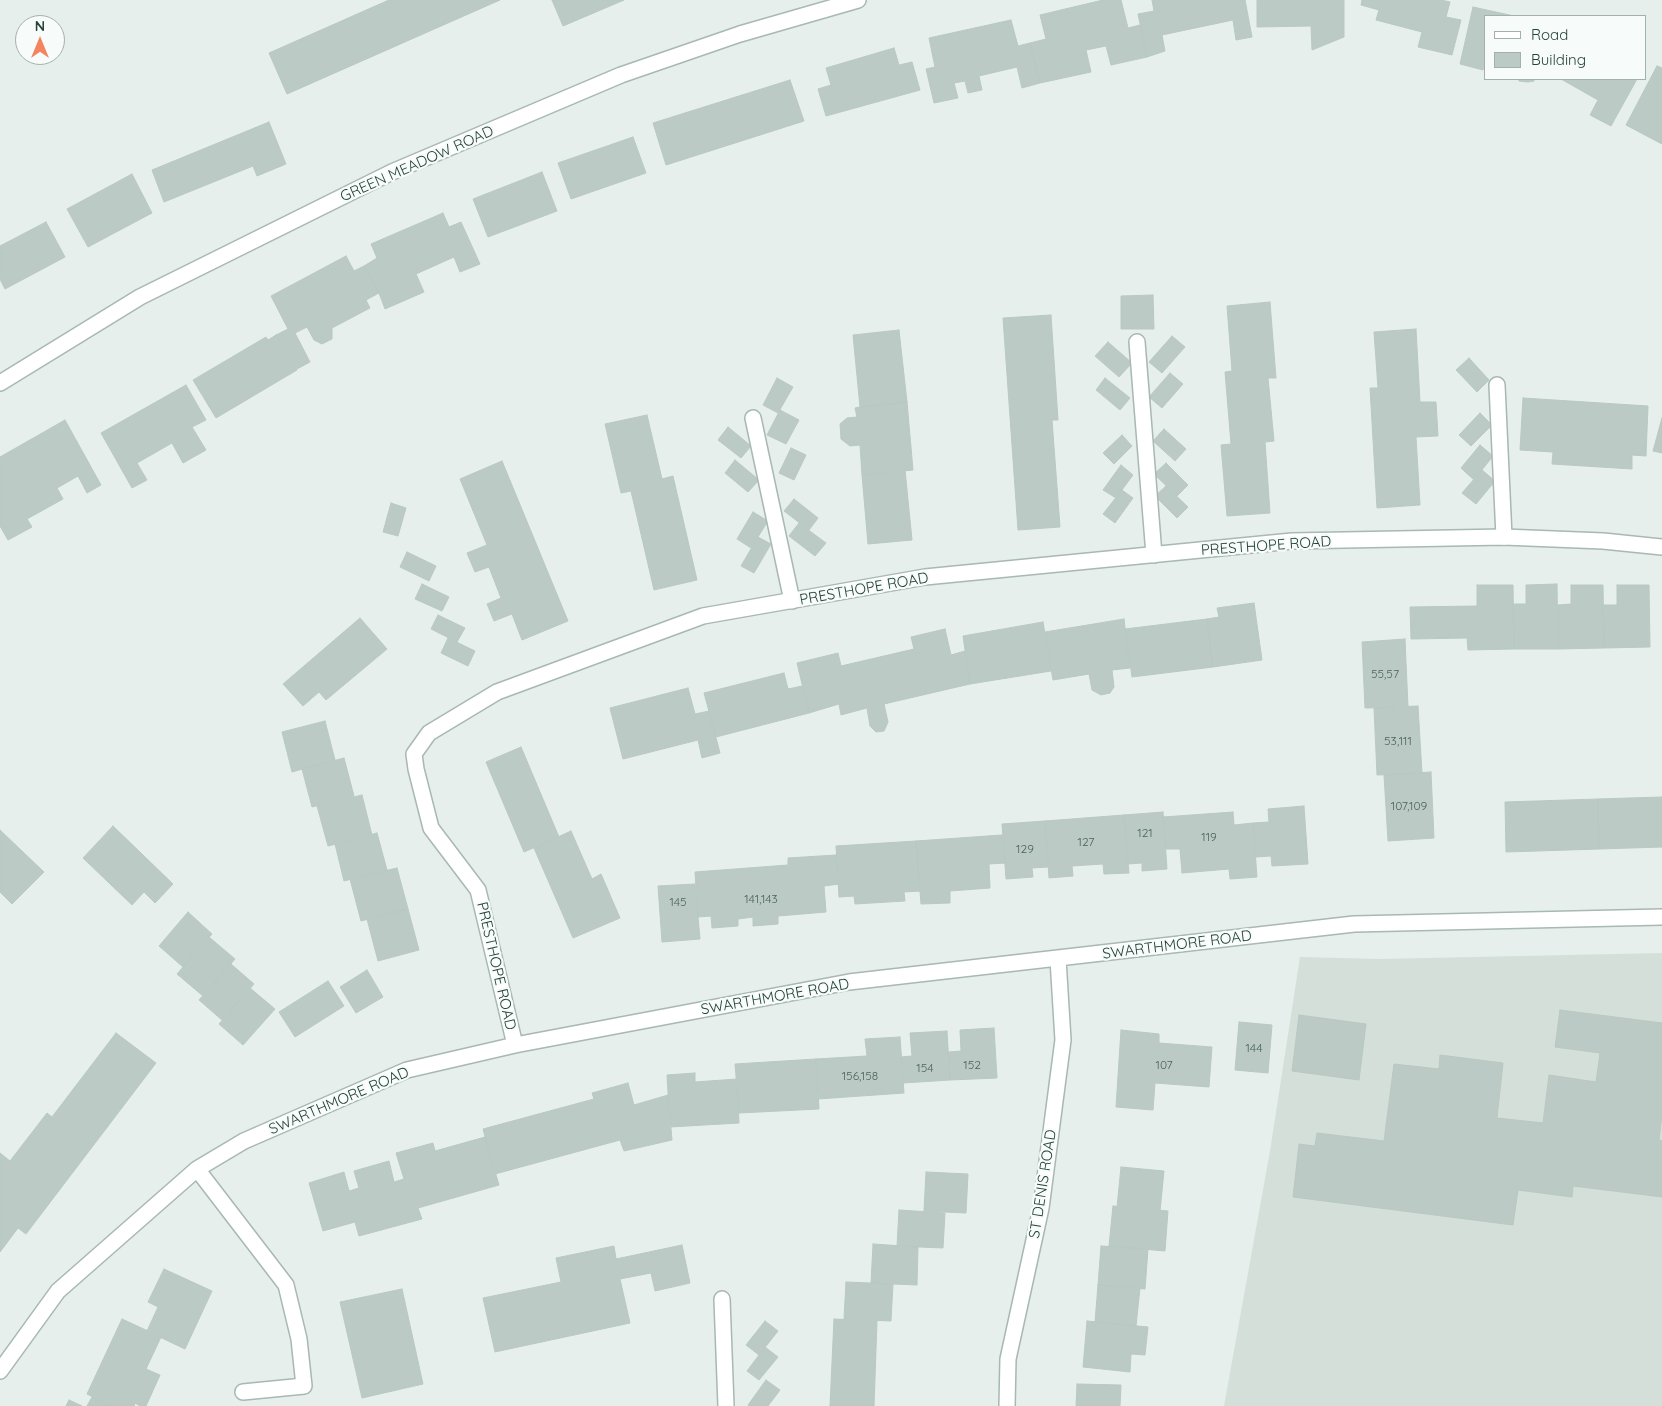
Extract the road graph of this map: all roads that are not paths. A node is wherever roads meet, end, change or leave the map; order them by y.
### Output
1 (858, 0) edge
2 (1137, 342) dead end
3 (0, 383) edge
4 (1497, 385) dead end
5 (753, 418) dead end
6 (1504, 537) junction
7 (1662, 547) edge
8 (1154, 555) junction
9 (792, 601) junction
10 (1662, 917) edge
11 (1058, 959) junction
12 (515, 1045) junction
13 (197, 1169) junction
14 (722, 1299) dead end
15 (0, 1371) edge
16 (243, 1392) dead end
17 (726, 1406) edge
18 (1007, 1406) edge

1 - 3 street, GREEN MEADOW ROAD
2 - 8 street
4 - 6 street
5 - 9 street
6 - 7 street, PRESTHOPE ROAD
6 - 8 street, PRESTHOPE ROAD
8 - 9 street, PRESTHOPE ROAD
9 - 12 street, PRESTHOPE ROAD
10 - 11 street, SWARTHMORE ROAD
11 - 12 street, SWARTHMORE ROAD
11 - 18 street, ST DENIS ROAD
12 - 13 street, SWARTHMORE ROAD
13 - 15 street, SWARTHMORE ROAD
13 - 16 street
14 - 17 street

